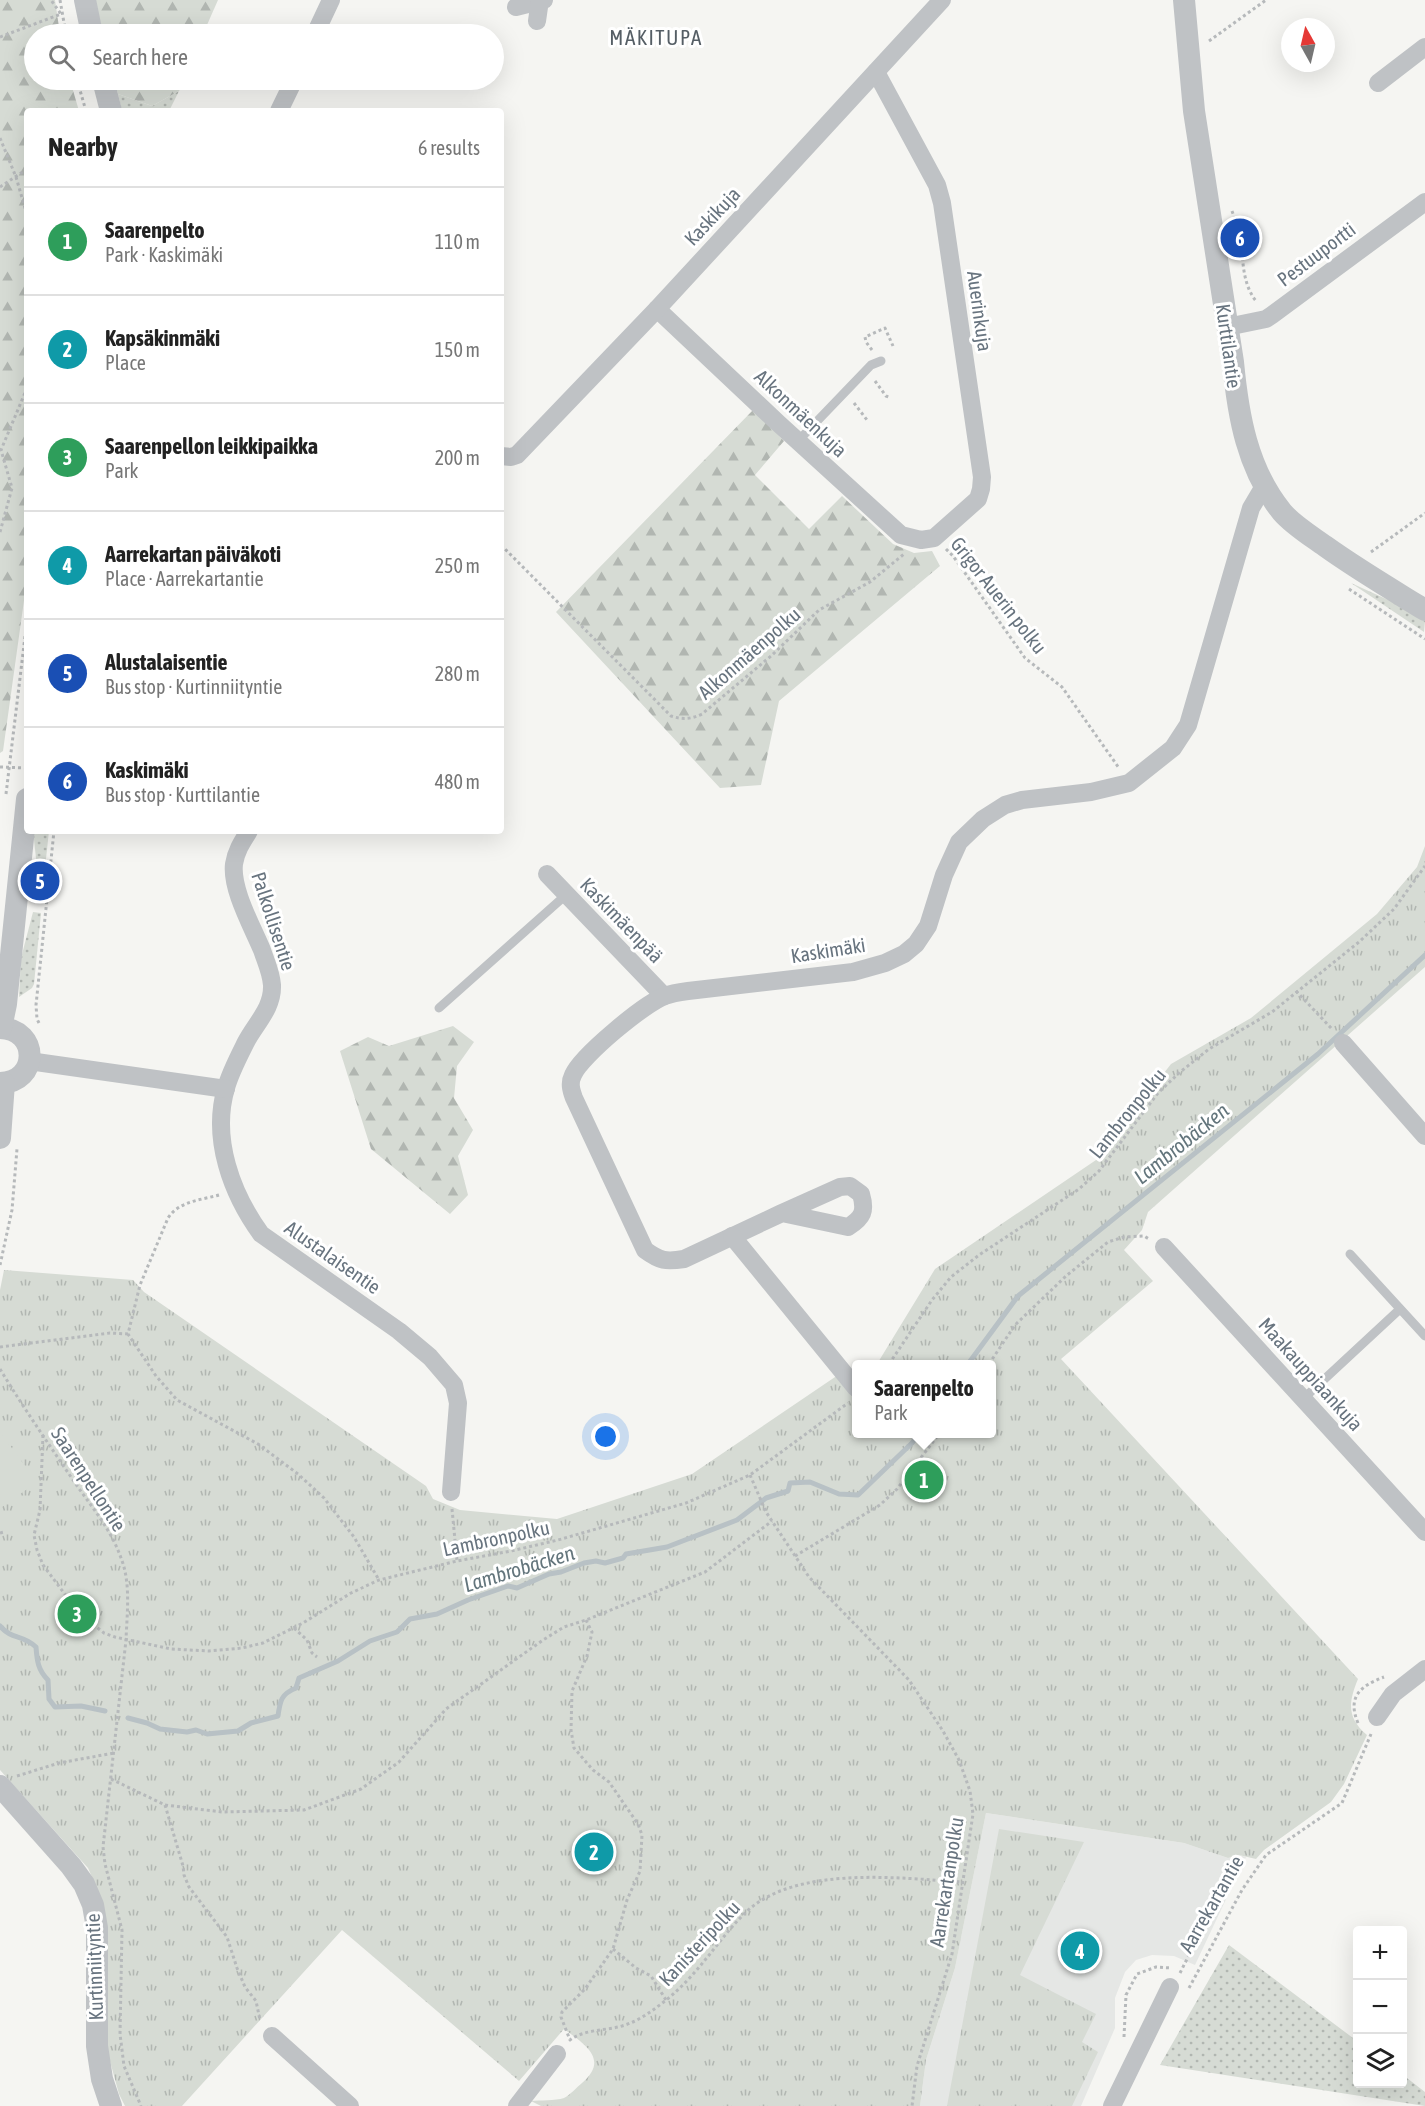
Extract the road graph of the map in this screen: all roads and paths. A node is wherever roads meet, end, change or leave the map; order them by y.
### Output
1 (51, 0) edge
2 (60, 0) edge
3 (85, 0) edge
4 (331, 0) edge
5 (541, 0) edge
6 (942, 0) edge
7 (1184, 0) edge
8 (1266, 0) edge
9 (516, 7) dead end
10 (61, 14) junction
11 (537, 21) dead end
12 (36, 24) edge
13 (64, 24) edge
14 (90, 24) edge
15 (320, 24) edge
16 (24, 29) edge
17 (0, 38) edge
18 (1425, 47) edge
19 (1188, 56) junction
20 (876, 72) junction
21 (1378, 83) dead end
22 (80, 90) edge
23 (106, 90) edge
24 (289, 90) edge
25 (85, 108) edge
26 (110, 108) edge
27 (280, 108) edge
28 (0, 138) edge
29 (24, 171) edge
30 (16, 177) junction
31 (0, 187) edge
32 (1425, 202) edge
33 (24, 205) edge
34 (657, 309) junction
35 (1227, 327) junction
36 (893, 346) dead end
37 (881, 361) joint
38 (882, 390) dead end
39 (846, 392) junction
40 (24, 395) edge
41 (891, 398) dead end
42 (867, 420) dead end
43 (798, 441) junction
44 (0, 451) edge
45 (506, 456) edge
46 (1264, 486) junction
47 (1425, 513) edge
48 (0, 532) edge
49 (927, 539) junction
50 (504, 548) edge
51 (1352, 566) junction
52 (1425, 610) edge
53 (24, 644) edge
54 (9, 766) junction
55 (0, 767) edge
56 (24, 768) edge
57 (1130, 783) junction
58 (24, 828) edge
59 (54, 834) edge
60 (247, 834) edge
61 (1425, 866) edge
62 (547, 874) dead end
63 (567, 894) junction
64 (1296, 991) junction
65 (664, 996) junction
66 (36, 1005) dead end
67 (439, 1008) dead end
68 (1330, 1026) dead end
69 (1, 1028) edge
70 (1343, 1043) dead end
71 (29, 1061) junction
72 (2, 1083) edge
73 (226, 1089) junction
74 (1425, 1136) edge
75 (9, 1140) edge
76 (235, 1190) junction
77 (782, 1213) dead end
78 (732, 1236) junction
79 (1164, 1247) joint
80 (1350, 1254) dead end
81 (0, 1265) edge
82 (1400, 1309) junction
83 (128, 1334) junction
84 (1425, 1336) edge
85 (0, 1347) edge
86 (892, 1360) edge
87 (992, 1360) edge
88 (0, 1369) edge
89 (852, 1395) edge
90 (852, 1397) edge
91 (1303, 1399) junction
92 (43, 1435) junction
93 (936, 1438) edge
94 (750, 1475) junction
95 (451, 1492) joint
96 (772, 1521) junction
97 (1425, 1532) edge
98 (795, 1556) junction
99 (457, 1561) junction
100 (379, 1580) junction
101 (586, 1620) junction
102 (294, 1628) junction
103 (126, 1640) junction
104 (317, 1657) dead end
105 (1425, 1669) edge
106 (1377, 1717) joint
107 (114, 1753) junction
108 (111, 1779) junction
109 (8, 1781) edge
110 (109, 1793) dead end
111 (165, 1805) junction
112 (1239, 1856) dead end
113 (962, 1882) junction
114 (613, 1949) junction
115 (1179, 1985) junction
116 (1128, 1988) dead end
117 (666, 2000) junction
118 (260, 2020) dead end
119 (272, 2036) dead end
120 (1124, 2039) dead end
121 (557, 2054) dead end
122 (111, 2106) edge
123 (350, 2106) edge
124 (517, 2106) edge
125 (912, 2106) edge
126 (1112, 2106) edge

1 - 10 path
2 - 10 path
3 - 14 street
4 - 15 street
5 - 9 street
5 - 11 street
6 - 20 street, Kaskikuja
7 - 19 street, Kurttilantie
8 - 19 path
10 - 12 path
10 - 13 path
16 - 17 path
18 - 21 street
19 - 35 street, Kurttilantie
20 - 34 street, Kaskikuja
20 - 49 street, Auerinkuja
22 - 25 path
23 - 26 street
24 - 27 street
28 - 30 path
29 - 30 path
30 - 31 path
30 - 33 path
32 - 35 street, Pestuuportti
34 - 43 street, Alkonmäenkuja
34 - 45 street, Kaskikuja
35 - 46 street, Kurttilantie
36 - 37 path
37 - 39 lane
38 - 41 path
39 - 42 path
39 - 43 lane
40 - 44 path
43 - 49 street, Alkonmäenkuja
44 - 48 path
46 - 51 street, Kurttilantie
46 - 57 street, Kaskimäki
47 - 51 path
49 - 50 path, Alkonmäenpolku
49 - 57 path, Grigor Auerin polku
51 - 52 street, Kurttilantie
53 - 54 path
54 - 55 path
54 - 56 path
57 - 65 street, Kaskimäki
58 - 69 street
59 - 66 path
60 - 73 street, Palkollisentie
61 - 64 path, Lambronpolku
62 - 63 street, Kaskimäenpää
63 - 65 street, Kaskimäenpää
63 - 67 lane
64 - 68 path
64 - 86 path, Lambronpolku
65 - 78 street, Kaskimäki
69 - 71 street
70 - 74 street
71 - 72 street
71 - 73 street
72 - 75 street
73 - 76 street, Alustalaisentie
75 - 81 path
76 - 83 path
76 - 95 street, Alustalaisentie
77 - 78 street, Kaskimäki
78 - 89 street
79 - 87 path
79 - 91 street, Maakauppiaankuja
80 - 82 lane
82 - 84 lane
82 - 91 lane
83 - 85 path
83 - 100 path
88 - 92 path, Saarenpellontie
90 - 94 path, Lambronpolku
91 - 97 street, Maakauppiaankuja
92 - 103 path, Saarenpellontie
92 - 103 path, Lambronpolku
93 - 98 path
94 - 96 path, Aarrekartanpolku
94 - 99 path, Lambronpolku
95 - 99 path
96 - 98 path, Aarrekartanpolku
96 - 101 path
98 - 113 path, Aarrekartanpolku
99 - 100 path, Lambronpolku
100 - 102 path, Lambronpolku
101 - 111 path
101 - 114 path
102 - 103 path, Lambronpolku
102 - 104 path
103 - 107 path, Saarenpellontie
105 - 106 street
106 - 115 path, Aarrekartantie
107 - 108 path, Saarenpellontie
107 - 109 path
108 - 110 path, Saarenpellontie
108 - 111 path
109 - 122 street, Kurtinniityntie
111 - 118 path
112 - 115 path
113 - 117 path, Kanisteripolku
113 - 125 path, Aarrekartanpolku
114 - 117 path
114 - 117 path, Kanisteripolku
115 - 126 street
116 - 120 path
119 - 123 street
121 - 124 street

